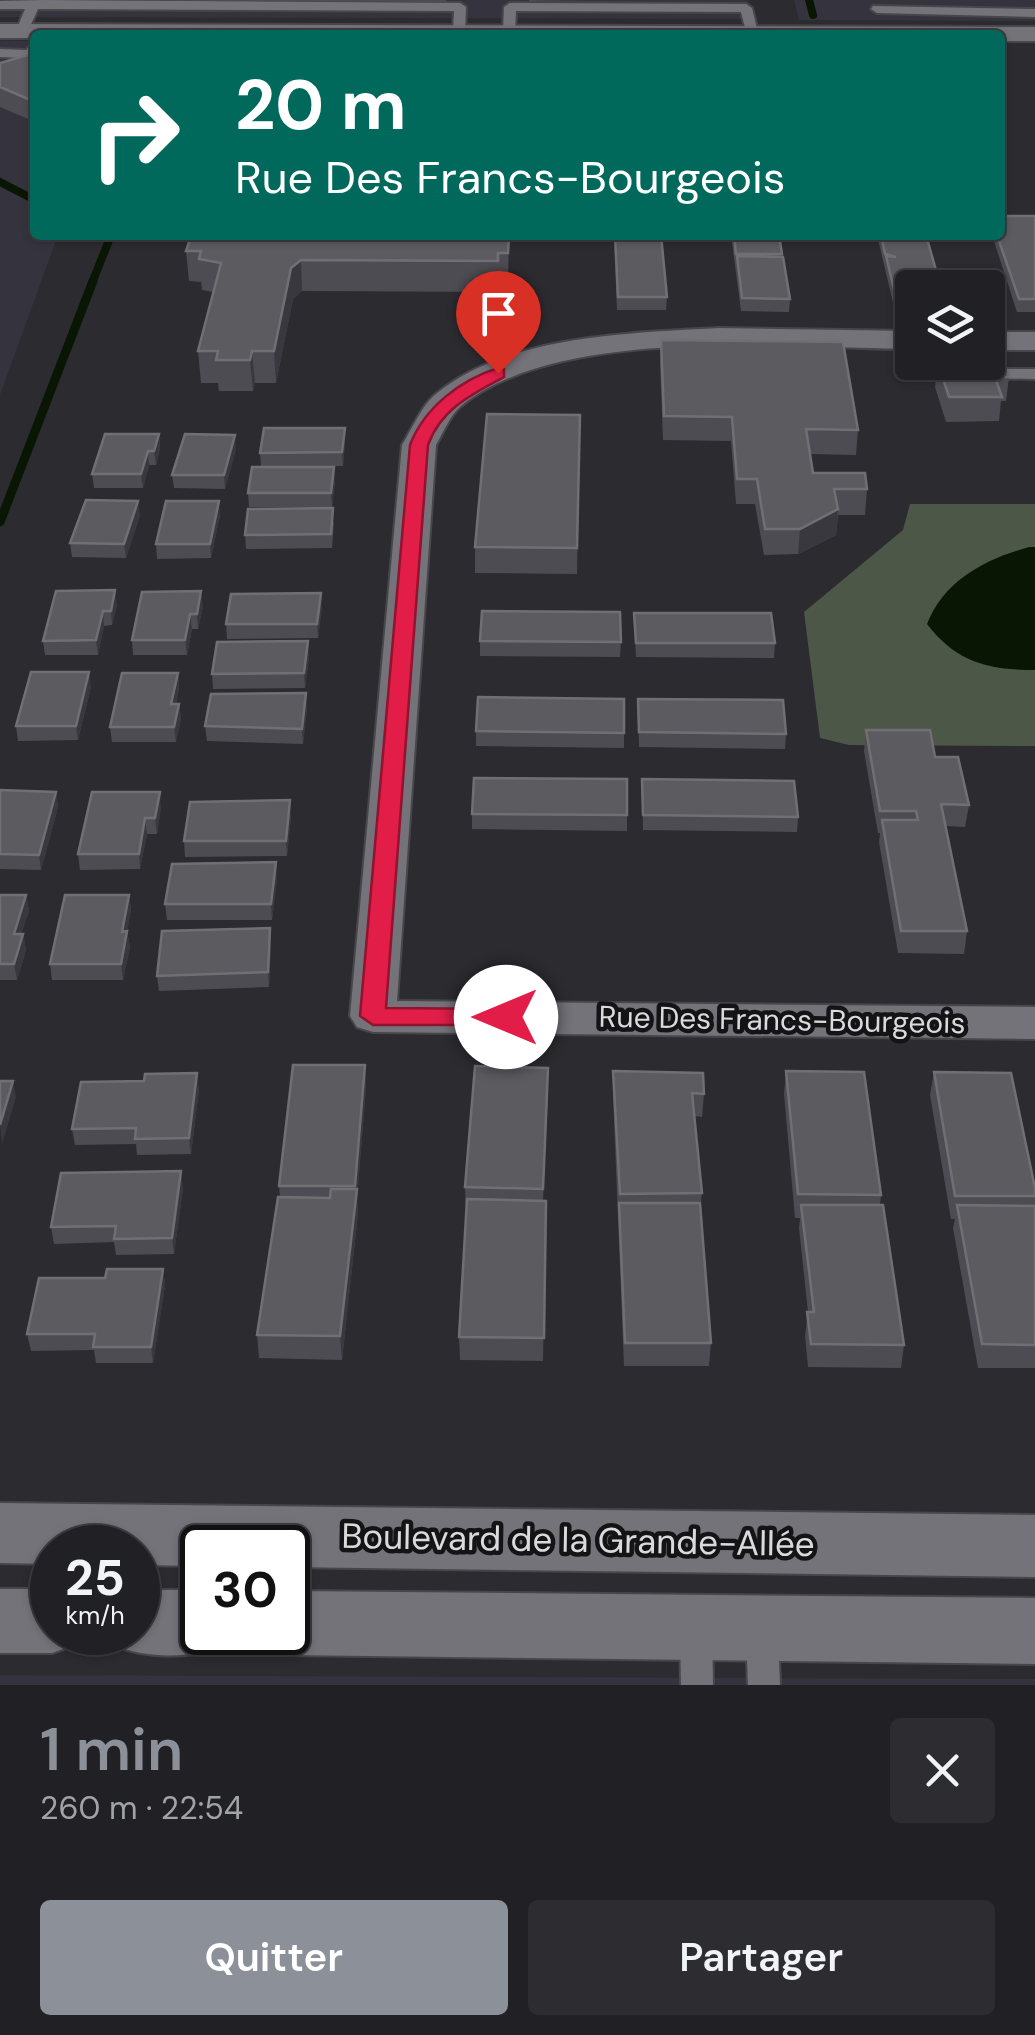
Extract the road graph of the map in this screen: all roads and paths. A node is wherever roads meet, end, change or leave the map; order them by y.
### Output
1 (36, 2) edge
2 (463, 3) edge
3 (875, 4) edge
4 (0, 5) edge
5 (1035, 13) edge
6 (514, 21) edge
7 (31, 30) edge
8 (459, 30) edge
9 (469, 30) edge
10 (692, 30) edge
11 (883, 30) edge
12 (1005, 34) edge
13 (1035, 34) edge
14 (29, 40) edge
15 (0, 53) edge
16 (0, 73) edge
17 (895, 340) edge
18 (1005, 341) edge
19 (1035, 342) edge
20 (1005, 374) edge
21 (1035, 374) edge
22 (1035, 1023) edge
23 (0, 1533) edge
24 (1035, 1546) edge
25 (0, 1620) edge
26 (30, 1621) edge
27 (310, 1625) edge
28 (1035, 1631) edge
29 (730, 1656) edge

1 - 2 lane
1 - 4 lane
1 - 7 lane
2 - 8 lane
3 - 5 lane
3 - 11 lane
6 - 9 street
6 - 10 street
12 - 13 street
14 - 15 lane
14 - 16 lane
17 - 22 street, Rue Des Francs-Bourgeois
18 - 19 street
20 - 21 lane
23 - 24 street, Boulevard de la Grande-Allée
25 - 26 street
27 - 29 street
28 - 29 street

